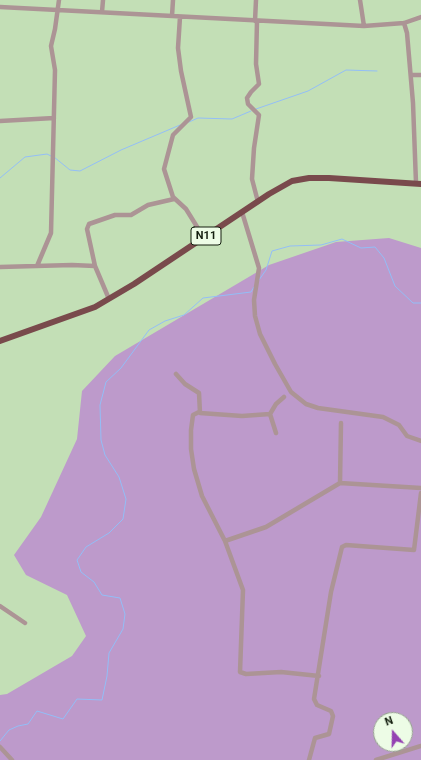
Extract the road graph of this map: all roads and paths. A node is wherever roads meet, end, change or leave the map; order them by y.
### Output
1 (59, 0) edge
2 (103, 0) edge
3 (173, 0) edge
4 (256, 0) edge
5 (360, 0) edge
6 (0, 7) edge
7 (58, 10) junction
8 (102, 12) junction
9 (172, 16) junction
10 (180, 17) junction
11 (421, 17) edge
12 (256, 21) junction
13 (404, 23) junction
14 (364, 26) junction
15 (411, 75) junction
16 (421, 75) edge
17 (54, 118) junction
18 (0, 121) edge
19 (419, 184) edge
20 (174, 199) junction
21 (258, 202) junction
22 (242, 212) junction
23 (204, 238) junction
24 (37, 266) junction
25 (95, 266) junction
26 (0, 267) edge
27 (109, 299) junction
28 (0, 341) edge
29 (176, 374) dead end
30 (284, 397) dead end
31 (199, 412) junction
32 (270, 414) junction
33 (341, 423) dead end
34 (276, 433) dead end
35 (421, 441) edge
36 (340, 483) junction
37 (421, 488) edge
38 (421, 493) edge
39 (225, 541) junction
40 (0, 606) edge
41 (25, 623) dead end
42 (319, 676) junction
43 (0, 746) edge
44 (421, 746) edge
45 (12, 760) edge
46 (309, 760) edge
47 (376, 760) edge

1 - 7 street
2 - 8 street
3 - 9 street
4 - 12 street
5 - 14 street
6 - 7 street
7 - 8 street
7 - 17 street
8 - 9 street
9 - 10 street
10 - 12 street
10 - 20 street
11 - 13 street
12 - 14 street
12 - 21 street
13 - 14 street
13 - 15 street
15 - 16 street
15 - 19 street
17 - 18 street
17 - 24 street
19 - 21 highway, N11
20 - 23 street
20 - 25 street
21 - 22 highway, N11
22 - 23 highway, N11
22 - 35 street
23 - 27 highway, N11
24 - 25 street
24 - 26 street
25 - 27 street
27 - 28 highway, N11
29 - 31 street
30 - 32 street
31 - 32 street
31 - 39 street
32 - 34 street
33 - 36 street
36 - 37 street
36 - 39 street
38 - 42 street
39 - 42 street
40 - 41 street
42 - 46 street
43 - 45 street
44 - 47 street

